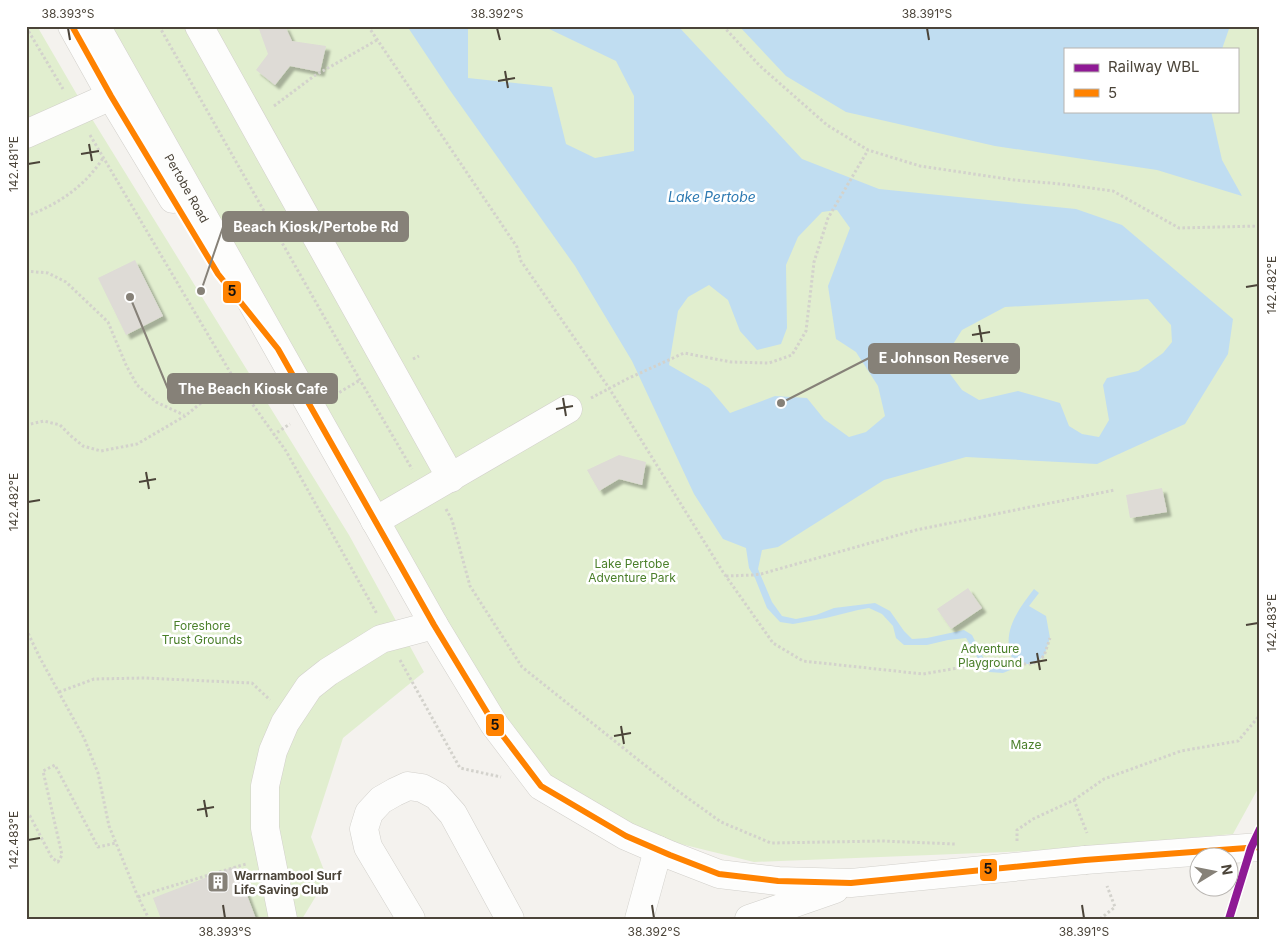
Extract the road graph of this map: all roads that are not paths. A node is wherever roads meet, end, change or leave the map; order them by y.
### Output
1 (72, 26) edge
2 (96, 26) edge
3 (199, 26) edge
4 (121, 91) junction
5 (26, 134) edge
6 (568, 409) road end
7 (443, 482) junction
8 (375, 521) junction
9 (434, 625) junction
10 (1260, 847) edge
11 (664, 852) junction
12 (851, 883) junction
13 (283, 919) edge
14 (411, 919) edge
15 (510, 919) edge
16 (639, 919) edge
17 (653, 919) edge
18 (750, 919) edge

1 - 4 street, Pertobe Road
2 - 4 street, Pertobe Road
3 - 7 street
4 - 5 street
4 - 8 street, Pertobe Road
6 - 7 street
7 - 8 street
8 - 9 street, Pertobe Road
9 - 11 street, Pertobe Road
9 - 13 street
10 - 12 street, Pertobe Road, bridge
11 - 12 street, Pertobe Road
11 - 16 street
11 - 17 street
12 - 18 street
14 - 15 street

